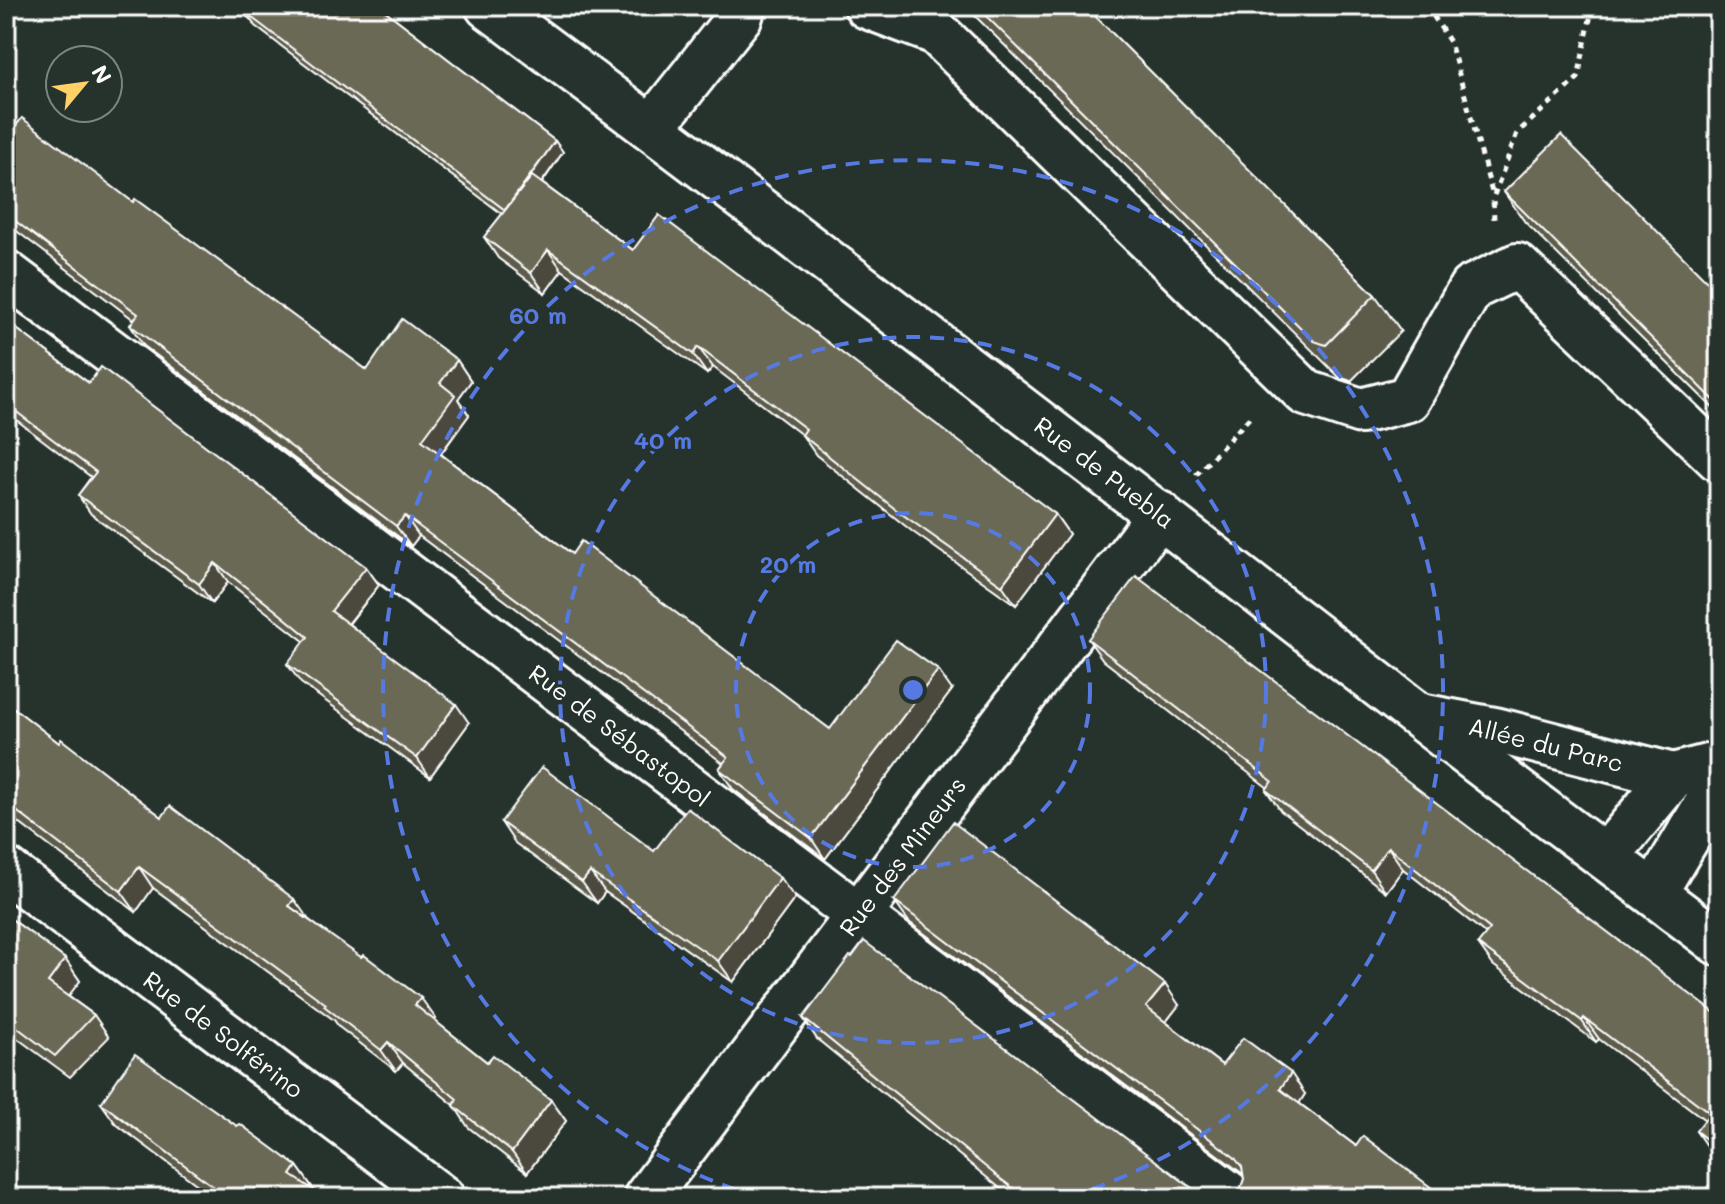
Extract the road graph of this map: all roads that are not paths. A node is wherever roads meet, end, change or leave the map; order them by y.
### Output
1 (488, 6) edge
2 (743, 6) edge
3 (867, 6) edge
4 (652, 127) junction
5 (6, 273) edge
6 (1719, 459) edge
7 (1160, 514) junction
8 (1417, 715) junction
9 (1719, 764) edge
10 (1673, 776) junction
11 (1719, 784) edge
12 (1606, 857) junction
13 (6, 870) edge
14 (1654, 893) junction
15 (858, 914) junction
16 (1719, 943) edge
17 (442, 1198) edge
18 (646, 1198) edge
19 (1234, 1198) edge

1 - 4 street, Rue de Puebla
2 - 4 street
3 - 6 street
4 - 7 street, Rue de Puebla
5 - 15 street, Rue de Sébastopol
7 - 8 street, Rue de Puebla
7 - 15 street, Rue des Mineurs
8 - 10 street, Allée du Parc
8 - 12 street, Rue de Puebla
9 - 10 street, Allée du Parc
10 - 12 street
11 - 14 street
12 - 14 street, Rue de Puebla
13 - 17 street, Rue de Solférino
14 - 16 street, Rue de Puebla
15 - 18 street, Rue des Mineurs
15 - 19 street, Rue de Sébastopol

